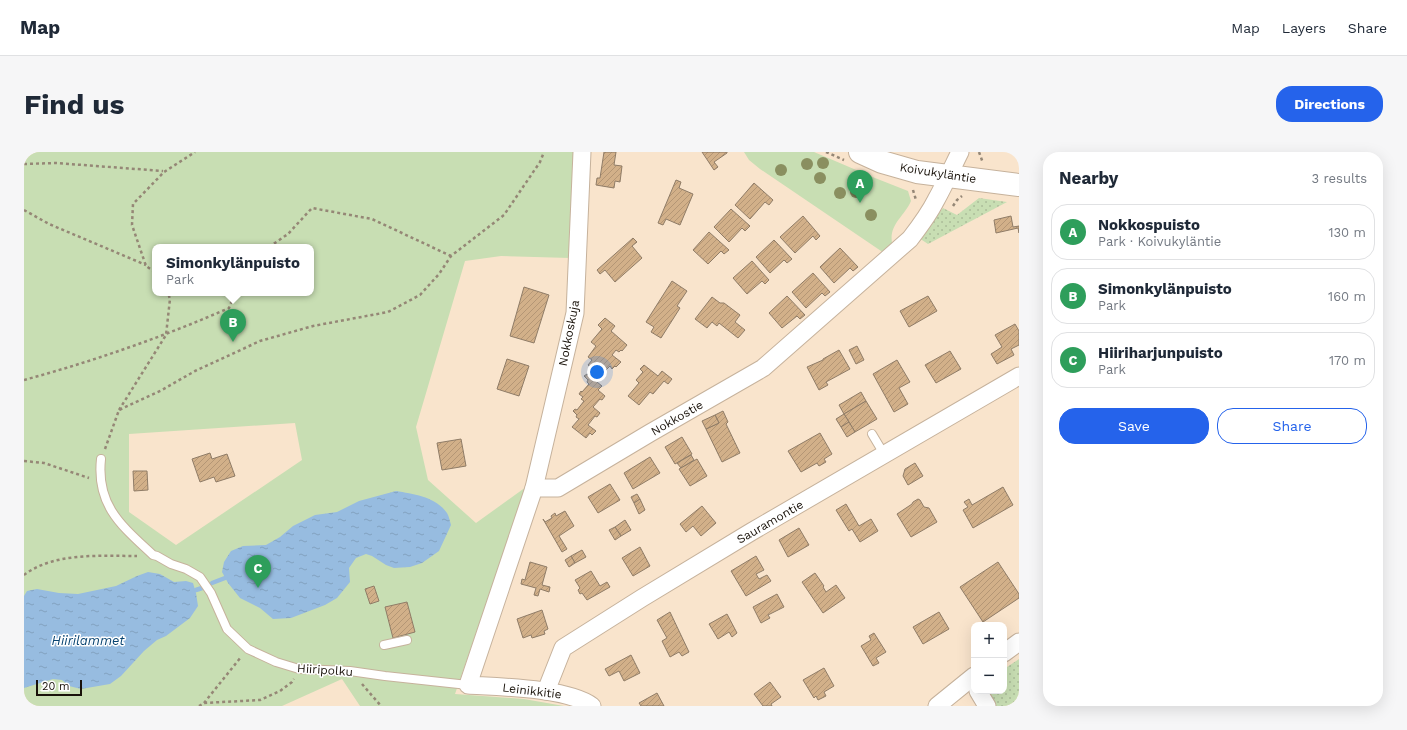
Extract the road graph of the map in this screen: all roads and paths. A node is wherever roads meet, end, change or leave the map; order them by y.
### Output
1 (195, 152) edge
2 (544, 152) edge
3 (582, 152) edge
4 (860, 152) edge
5 (960, 152) edge
6 (24, 164) edge
7 (164, 172) junction
8 (917, 172) junction
9 (947, 175) junction
10 (1019, 185) edge
11 (915, 204) dead end
12 (24, 210) edge
13 (273, 244) edge
14 (451, 256) junction
15 (146, 266) junction
16 (152, 270) edge
17 (169, 296) edge
18 (234, 296) edge
19 (166, 335) junction
20 (1019, 376) edge
21 (24, 380) edge
22 (119, 410) junction
23 (872, 434) dead end
24 (884, 454) junction
25 (101, 459) joint
26 (24, 461) edge
27 (101, 482) junction
28 (534, 488) junction
29 (153, 555) junction
30 (24, 575) edge
31 (407, 640) dead end
32 (1019, 642) edge
33 (384, 645) dead end
34 (248, 649) junction
35 (1007, 651) edge
36 (299, 669) junction
37 (350, 671) junction
38 (468, 685) junction
39 (971, 685) edge
40 (546, 691) junction
41 (981, 694) edge
42 (204, 703) junction
43 (199, 706) edge
44 (381, 706) edge
45 (592, 706) edge
46 (937, 706) edge
47 (988, 706) edge

1 - 7 path
2 - 14 path
3 - 28 street, Nokkoskuja
4 - 8 main road, Koivukyläntie
5 - 9 street, Nokkostie
6 - 7 path
7 - 15 path
8 - 9 main road, Koivukyläntie
8 - 11 path
9 - 10 main road, Koivukyläntie
9 - 28 street, Nokkostie
12 - 15 path
13 - 14 path
14 - 22 path
15 - 16 path
17 - 19 path
18 - 19 path
19 - 21 path
19 - 22 path
20 - 24 street, Sauramontie
22 - 25 path
23 - 24 lane
24 - 40 street, Sauramontie
25 - 27 lane, Hiiripolku
26 - 27 path
27 - 29 lane, Hiiripolku
28 - 38 street
29 - 30 path
29 - 34 lane, Hiiripolku
31 - 33 lane
32 - 35 street
34 - 36 lane, Hiiripolku
34 - 42 path
36 - 37 lane, Hiiripolku
36 - 42 path
37 - 38 lane, Hiiripolku
37 - 44 path
38 - 40 street, Leinikkitie
39 - 46 street
40 - 45 street, Leinikkitie
41 - 47 street
42 - 43 path

